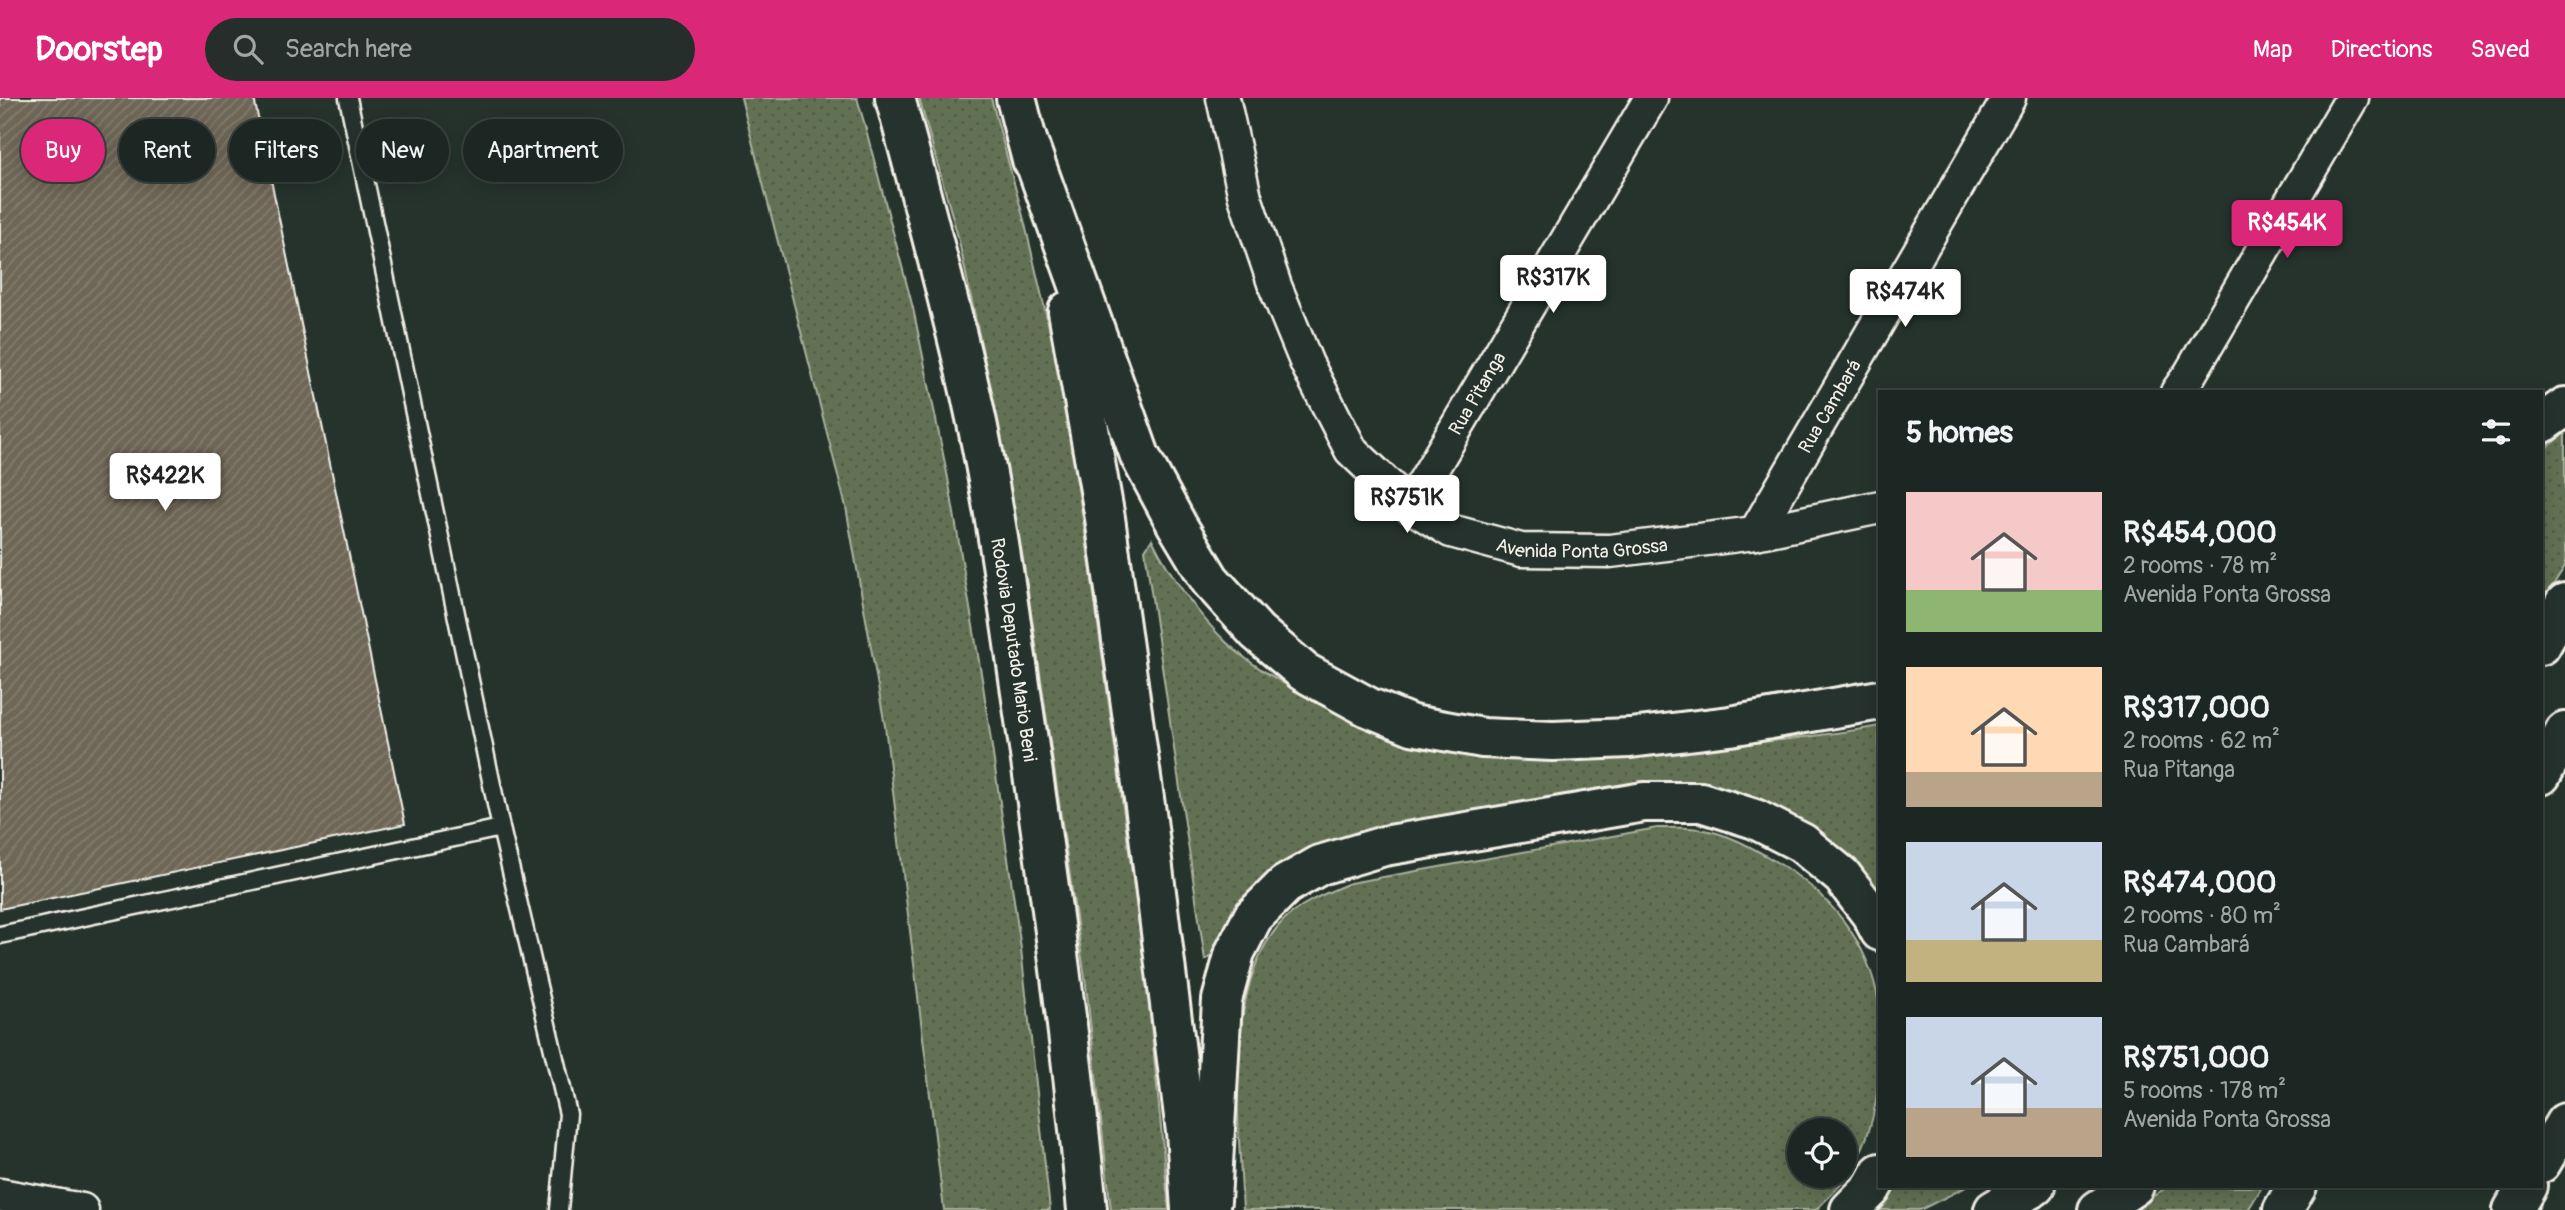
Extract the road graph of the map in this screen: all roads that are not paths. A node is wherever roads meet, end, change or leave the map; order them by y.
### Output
1 (348, 98) edge
2 (895, 98) edge
3 (1016, 98) edge
4 (1223, 98) edge
5 (1651, 98) edge
6 (2009, 98) edge
7 (2352, 98) edge
8 (1026, 137) junction
9 (2178, 390) edge
10 (2565, 407) edge
11 (2543, 423) edge
12 (1410, 506) junction
13 (1878, 507) edge
14 (1755, 533) junction
15 (2565, 603) edge
16 (2543, 642) edge
17 (1878, 700) edge
18 (2565, 710) edge
19 (2565, 733) edge
20 (2543, 741) edge
21 (2543, 772) edge
22 (501, 828) junction
23 (1878, 927) edge
24 (0, 934) edge
25 (2565, 1123) edge
26 (2543, 1160) edge
27 (1878, 1177) edge
28 (2032, 1188) edge
29 (2131, 1188) edge
30 (2296, 1188) edge
31 (2526, 1188) edge
32 (0, 1195) edge
33 (67, 1209) edge
34 (559, 1210) edge
35 (1087, 1210) edge
36 (1191, 1210) edge
37 (1210, 1210) edge
38 (1850, 1210) edge
39 (1994, 1210) edge
40 (2098, 1210) edge
41 (2283, 1210) edge
42 (2513, 1210) edge

1 - 22 lane
2 - 35 main road, Rodovia Deputado Mario Beni
3 - 8 main road
4 - 12 street, Avenida Ponta Grossa
5 - 12 street, Rua Pitanga
6 - 14 street, Rua Cambará
7 - 9 street
8 - 17 main road
8 - 36 main road
10 - 11 main road
12 - 14 street, Avenida Ponta Grossa
13 - 14 street, Avenida Ponta Grossa
15 - 16 main road
18 - 20 main road
19 - 21 main road
22 - 24 lane
22 - 34 lane
23 - 37 main road
25 - 26 main road
27 - 38 main road
28 - 39 main road
29 - 40 main road
30 - 41 main road
31 - 42 main road
32 - 33 street

